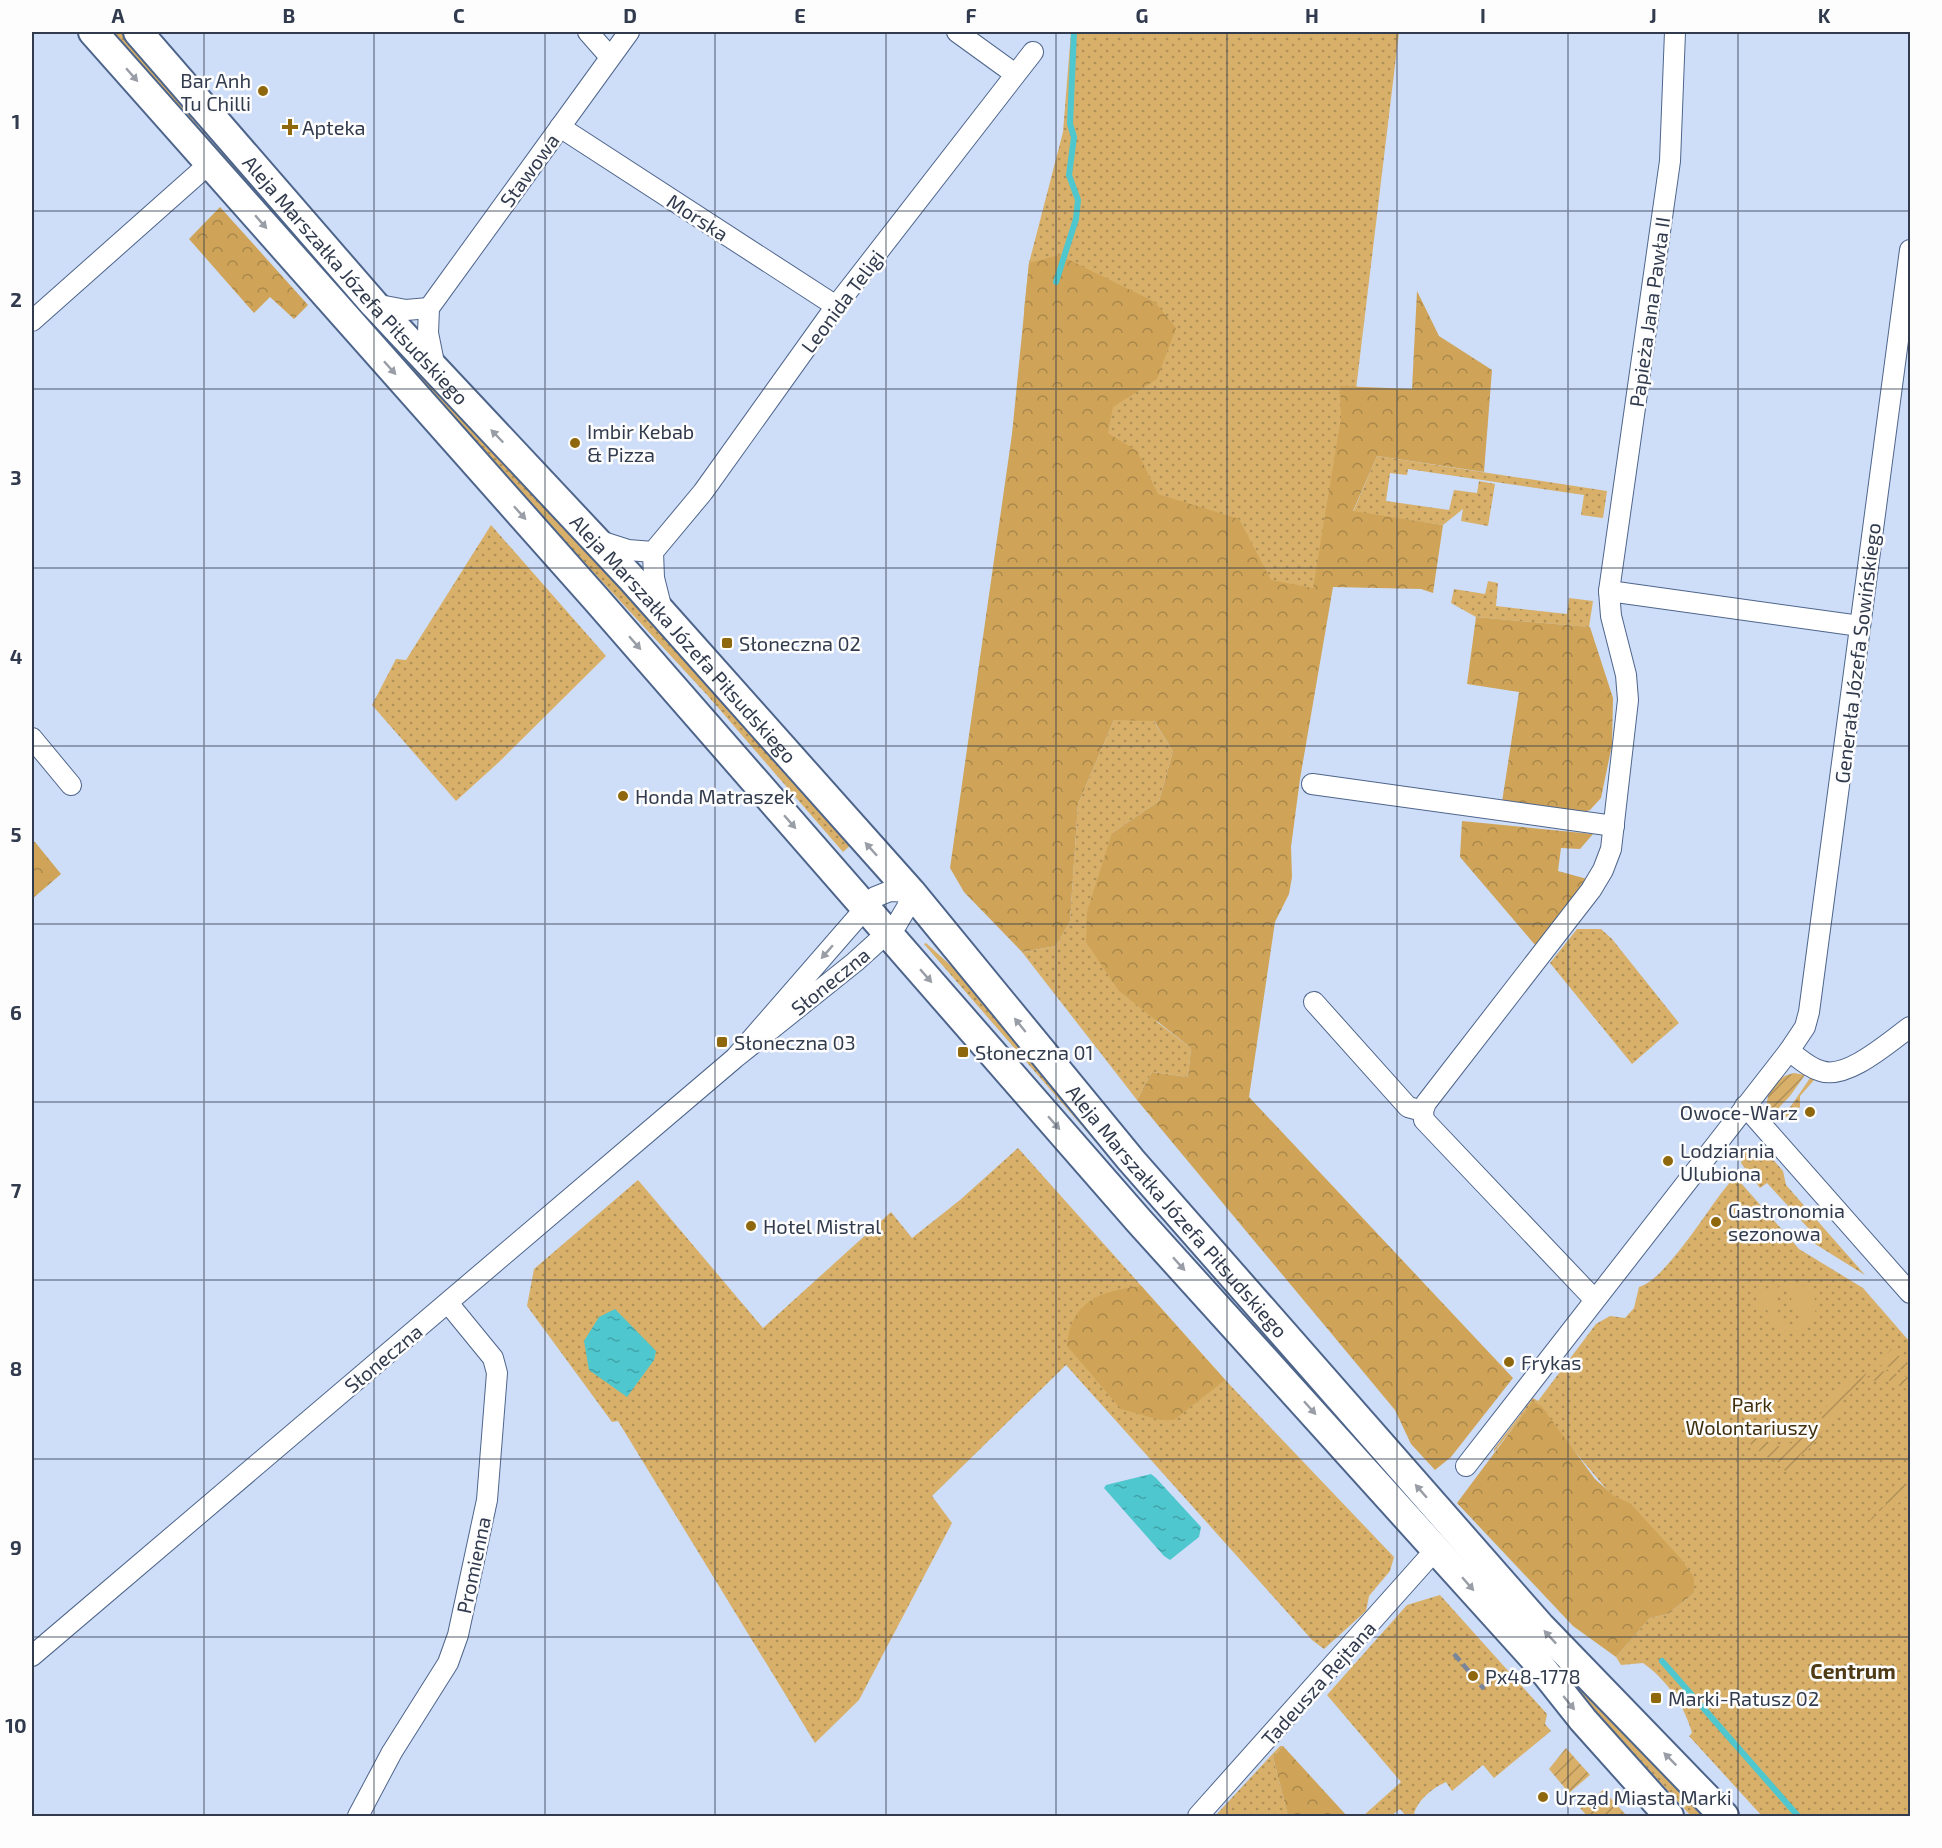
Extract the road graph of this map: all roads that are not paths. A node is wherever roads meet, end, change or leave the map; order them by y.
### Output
1 (93, 32) edge
2 (138, 32) edge
3 (588, 32) edge
4 (629, 32) edge
5 (957, 32) edge
6 (1675, 32) edge
7 (1034, 52) dead end
8 (610, 57) junction
9 (1015, 74) junction
10 (560, 127) junction
11 (210, 163) junction
12 (1911, 250) edge
13 (374, 304) junction
14 (836, 306) junction
15 (429, 308) junction
16 (32, 321) edge
17 (436, 372) junction
18 (595, 539) junction
19 (653, 552) junction
20 (1609, 591) junction
21 (664, 615) junction
22 (1860, 626) junction
23 (32, 738) edge
24 (71, 784) dead end
25 (1312, 784) dead end
26 (1614, 826) junction
27 (911, 892) junction
28 (865, 907) junction
29 (888, 932) junction
30 (1314, 1002) dead end
31 (1911, 1028) edge
32 (1789, 1051) junction
33 (735, 1058) junction
34 (1745, 1106) junction
35 (1424, 1107) junction
36 (1911, 1293) edge
37 (1594, 1299) junction
38 (448, 1303) junction
39 (1466, 1466) dead end
40 (1437, 1548) junction
41 (32, 1656) edge
42 (358, 1816) edge
43 (1198, 1816) edge
44 (1669, 1816) edge
45 (1724, 1816) edge

1 -> 11 main road, Aleja Marszałka Józefa Piłsudskiego
2 - 13 main road, Aleja Marszałka Józefa Piłsudskiego
3 - 8 street
4 - 8 street, Stawowa
5 - 9 street
6 - 20 street, Papieża Jana Pawła II
7 - 9 street, Leonida Teligi
8 - 10 street, Stawowa
9 - 14 street, Leonida Teligi
10 - 14 street, Morska
10 - 15 street, Stawowa
11 - 16 street
11 -> 28 main road, Aleja Marszałka Józefa Piłsudskiego
12 - 22 street, Generała Józefa Sowińskiego
13 - 15 street
13 - 17 main road, Aleja Marszałka Józefa Piłsudskiego
14 - 19 street, Leonida Teligi
15 - 17 street
18 -> 17 main road, Aleja Marszałka Józefa Piłsudskiego
18 - 19 street
18 - 21 main road, Aleja Marszałka Józefa Piłsudskiego
19 - 21 street
20 - 22 street
20 - 26 street, Papieża Jana Pawła II
27 -> 21 main road, Aleja Marszałka Józefa Piłsudskiego
22 - 32 street, Generała Józefa Sowińskiego
23 - 24 street
25 - 26 street
26 - 35 street, Papieża Jana Pawła II
27 - 28 street, Słoneczna
27 - 29 street, Słoneczna
45 -> 27 main road, Aleja Marszałka Józefa Piłsudskiego
28 - 29 main road, Aleja Marszałka Józefa Piłsudskiego
28 -> 33 street, Słoneczna
29 - 33 street, Słoneczna
29 -> 40 main road, Aleja Marszałka Józefa Piłsudskiego
30 - 35 street
31 - 32 street
32 - 34 street, Generała Józefa Sowińskiego
33 - 38 street, Słoneczna
34 - 36 street
34 - 37 street, Generała Józefa Sowińskiego
35 - 37 street
37 - 39 street, Generała Józefa Sowińskiego
38 - 41 street, Słoneczna
38 - 42 street, Promienna
40 - 43 street, Tadeusza Rejtana
40 -> 44 main road, Aleja Marszałka Józefa Piłsudskiego

